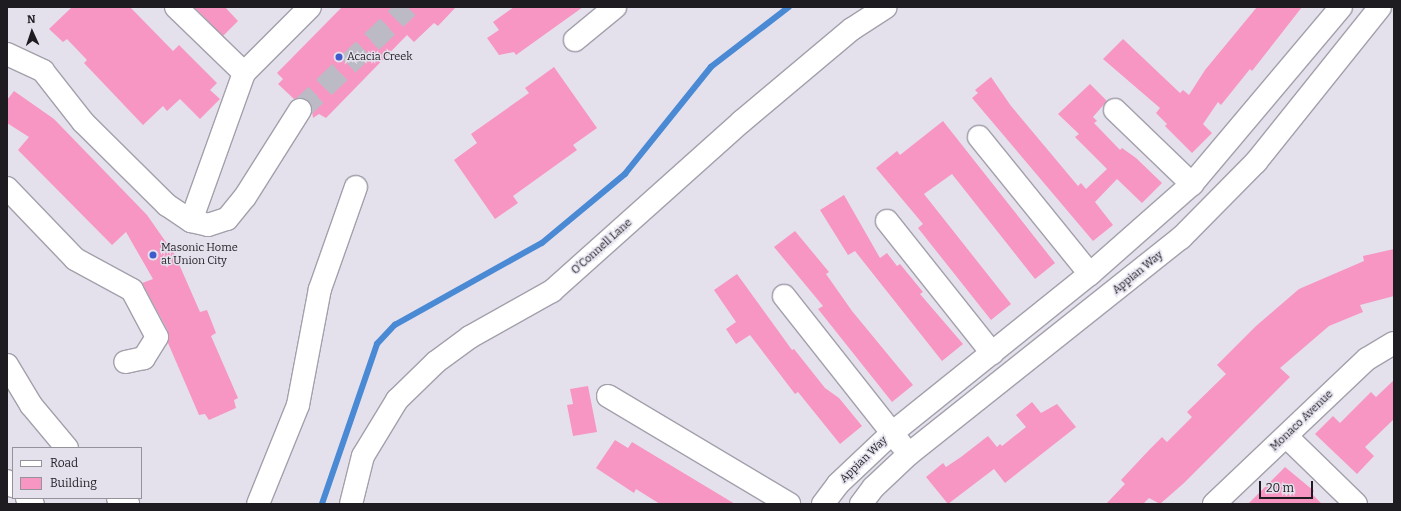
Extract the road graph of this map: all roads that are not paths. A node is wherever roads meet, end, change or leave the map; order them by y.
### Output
1 (176, 7) edge
2 (310, 7) edge
3 (615, 7) edge
4 (886, 7) edge
5 (1342, 7) edge
6 (1380, 7) edge
7 (575, 40) dead end
8 (7, 54) edge
9 (244, 73) junction
10 (300, 110) tunnel mouth
11 (1115, 110) dead end
12 (979, 137) dead end
13 (1192, 184) junction
14 (356, 187) dead end
15 (7, 188) edge
16 (887, 220) dead end
17 (191, 221) junction
18 (1090, 274) junction
19 (784, 296) dead end
20 (1394, 343) edge
21 (992, 353) junction
22 (125, 362) dead end
23 (7, 365) edge
24 (608, 396) dead end
25 (892, 433) junction
26 (1287, 436) junction
27 (67, 447) edge
28 (909, 454) junction
29 (258, 504) edge
30 (351, 504) edge
31 (789, 504) edge
32 (823, 504) edge
33 (860, 504) edge
34 (1214, 504) edge
35 (1356, 504) edge

1 - 9 street
2 - 9 street
3 - 7 street
4 - 30 street, O’Connell Lane
5 - 13 street, Appian Way
6 - 28 street, Appian Way
8 - 17 street
9 - 17 street
10 - 17 street
11 - 13 street
12 - 18 street
13 - 18 street, Appian Way
14 - 29 street
15 - 22 street
16 - 21 street
18 - 21 street, Appian Way
19 - 25 street
20 - 26 street, Monaco Avenue
21 - 25 street, Appian Way
23 - 27 street
24 - 31 street
25 - 28 street
25 - 32 street, Appian Way
26 - 34 street, Monaco Avenue
26 - 35 street
28 - 33 street, Appian Way

